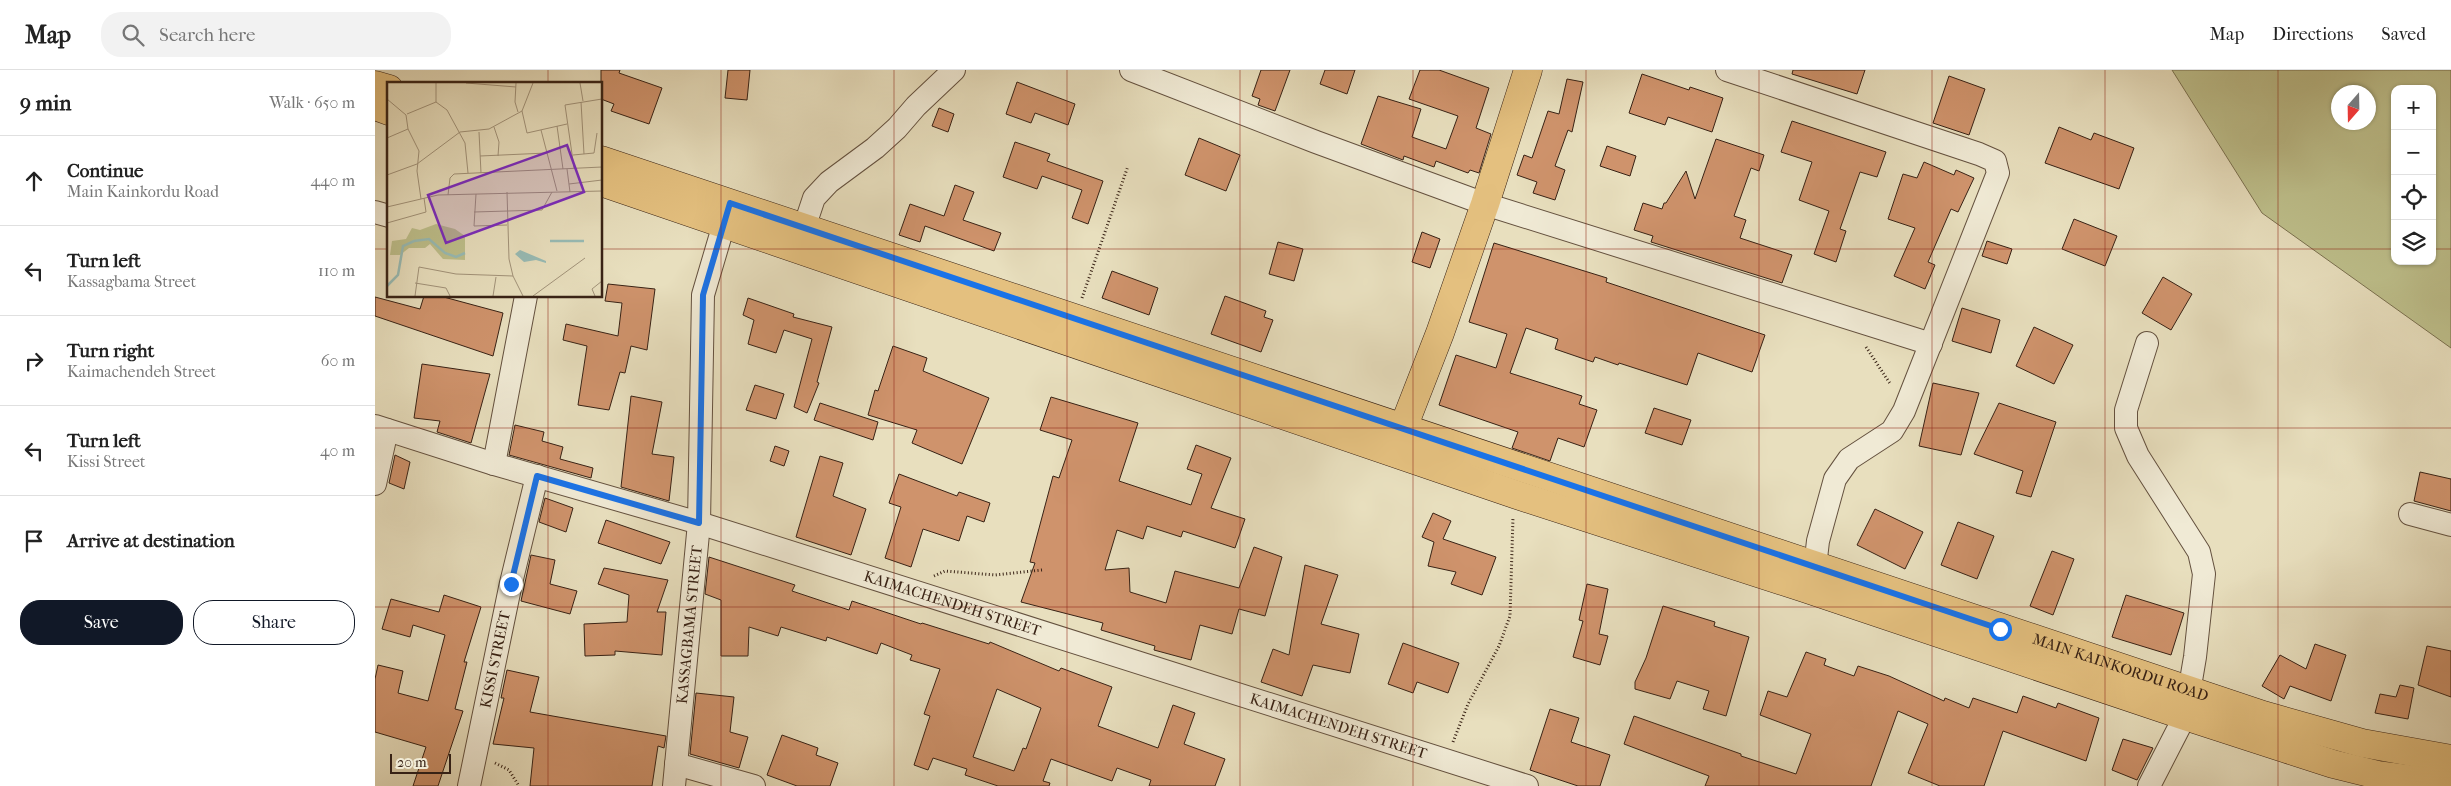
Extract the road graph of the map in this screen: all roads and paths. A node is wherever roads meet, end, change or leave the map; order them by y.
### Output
1 (954, 70) edge
2 (1131, 70) edge
3 (1527, 70) edge
4 (1727, 70) edge
5 (603, 161) edge
6 (1128, 166) dead end
7 (603, 183) edge
8 (1485, 204) junction
9 (727, 214) junction
10 (804, 228) junction
11 (526, 298) edge
12 (996, 305) junction
13 (1845, 317) junction
14 (1074, 319) junction
15 (2147, 343) dead end
16 (1931, 344) junction
17 (1904, 411) junction
18 (381, 428) edge
19 (1398, 440) junction
20 (494, 464) junction
21 (537, 476) junction
22 (375, 484) edge
23 (1517, 495) junction
24 (1589, 505) junction
25 (2409, 514) dead end
26 (699, 523) junction
27 (2451, 524) edge
28 (1676, 534) junction
29 (1815, 567) junction
30 (1042, 570) dead end
31 (917, 593) junction
32 (1996, 641) junction
33 (2188, 703) junction
34 (476, 753) junction
35 (1446, 759) junction
36 (2451, 759) edge
37 (675, 775) edge
38 (469, 786) edge
39 (519, 786) edge
40 (754, 786) edge
41 (1527, 786) edge
42 (2149, 786) edge
43 (2451, 786) edge

1 - 10 street
2 - 8 street
3 - 8 main road
4 - 16 street
5 - 9 main road
6 - 14 path
7 - 9 main road
8 - 13 street
8 - 19 main road
9 - 10 main road
9 - 12 main road
9 - 26 street, KASSAGBAMA STREET
10 - 12 main road
11 - 20 street
12 - 14 main road
12 - 19 main road
13 - 16 street
13 - 17 path
14 - 19 main road
15 - 33 street
16 - 17 street
17 - 29 street
18 - 20 street, KAIMACHENDEH STREET
18 - 22 street
19 - 23 main road
19 - 24 main road
20 - 21 street, KAIMACHENDEH STREET
21 - 26 street, KAIMACHENDEH STREET
21 - 34 street, KISSI STREET
23 - 24 main road
23 - 35 path
24 - 28 main road
25 - 27 street
26 - 31 street, KAIMACHENDEH STREET
26 - 37 street, KASSAGBAMA STREET
28 - 29 main road
28 - 32 main road
29 - 32 main road
30 - 31 path
31 - 35 street, KAIMACHENDEH STREET
32 - 33 main road
33 - 36 main road, MAIN KAINKORDU ROAD
33 - 42 street
33 - 43 main road
34 - 38 street, KISSI STREET
34 - 39 path
35 - 41 street, KAIMACHENDEH STREET
37 - 40 street

